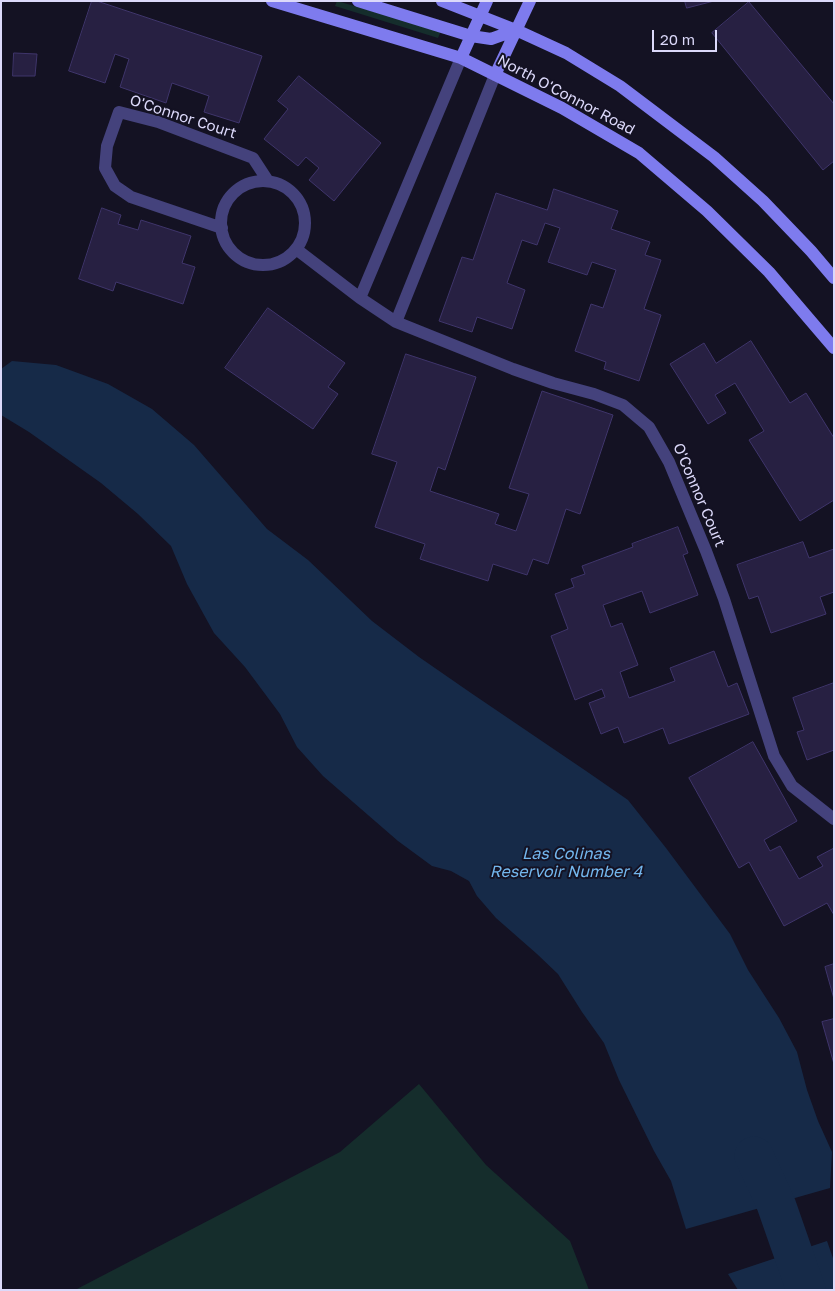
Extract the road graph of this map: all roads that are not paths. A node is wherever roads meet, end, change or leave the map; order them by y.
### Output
1 (272, 1) edge
2 (358, 1) edge
3 (442, 1) edge
4 (487, 1) edge
5 (530, 1) edge
6 (480, 15) junction
7 (516, 30) junction
8 (471, 36) junction
9 (461, 58) junction
10 (495, 75) junction
11 (268, 181) junction
12 (222, 228) junction
13 (296, 249) junction
14 (834, 278) edge
15 (360, 298) junction
16 (396, 322) junction
17 (834, 348) edge
18 (834, 819) edge

1 - 9 main road, North O'Connor Road
2 - 8 main road
3 - 6 main road, North O'Connor Road
4 - 6 main road
5 - 7 main road
6 - 7 main road, North O'Connor Road
6 - 8 main road
7 - 8 main road
7 - 10 main road
7 - 14 main road, North O'Connor Road
8 - 9 main road
9 - 10 main road, North O'Connor Road
9 - 15 street
10 - 16 street
10 - 17 main road, North O'Connor Road
11 - 12 street
11 - 12 street, O'Connor Court
11 - 13 street
12 - 13 street
13 - 15 street, O'Connor Court
15 - 16 street, O'Connor Court
16 - 18 street, O'Connor Court

